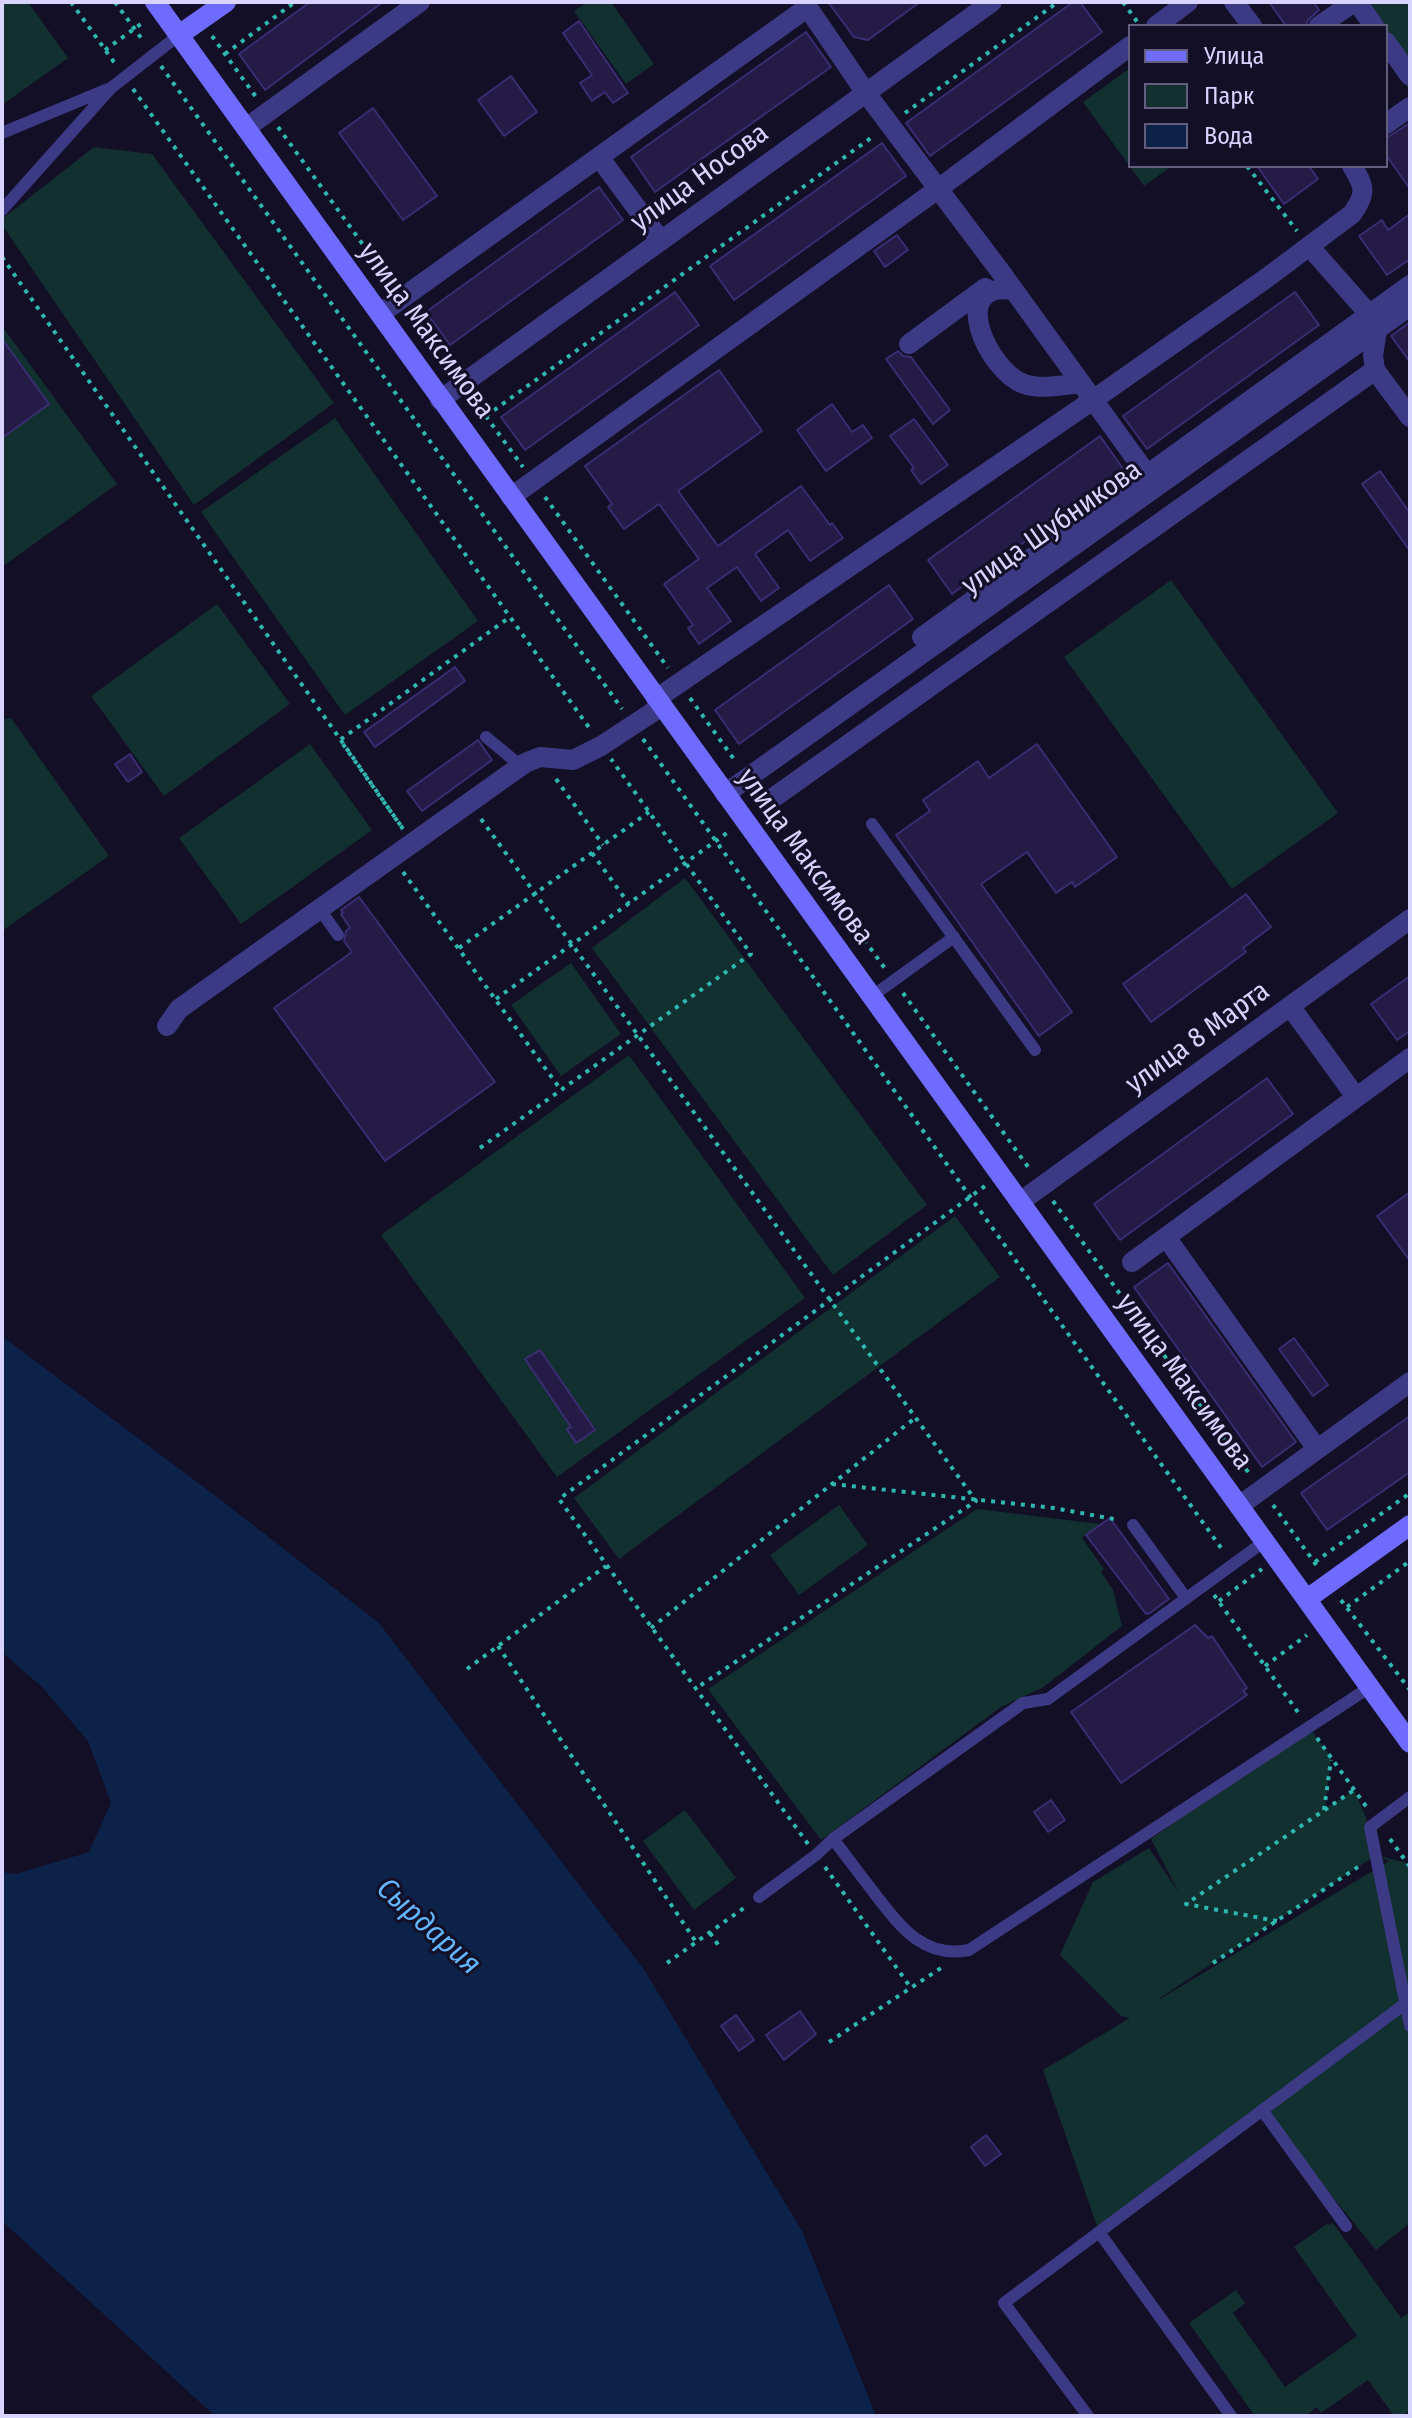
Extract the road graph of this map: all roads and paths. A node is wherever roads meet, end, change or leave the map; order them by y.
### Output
1 (71, 2) edge
2 (115, 2) edge
3 (226, 2) edge
4 (295, 2) edge
5 (420, 2) edge
6 (992, 2) edge
7 (1058, 2) edge
8 (1123, 2) edge
9 (1188, 2) edge
10 (1234, 2) edge
11 (1356, 2) edge
12 (806, 5) edge
13 (158, 6) edge
14 (201, 20) junction
15 (1139, 24) edge
16 (1159, 24) edge
17 (1250, 24) edge
18 (1322, 24) edge
19 (1372, 24) edge
20 (135, 29) junction
21 (179, 35) junction
22 (1388, 46) edge
23 (1128, 47) edge
24 (105, 50) junction
25 (225, 54) junction
26 (154, 55) junction
27 (1410, 76) edge
28 (125, 77) junction
29 (111, 88) junction
30 (866, 93) junction
31 (1410, 107) edge
32 (267, 112) junction
33 (1388, 123) edge
34 (889, 125) junction
35 (246, 128) junction
36 (2, 133) edge
37 (599, 157) junction
38 (1249, 168) edge
39 (1353, 168) edge
40 (938, 189) junction
41 (2, 210) edge
42 (661, 241) junction
43 (1309, 246) junction
44 (2, 257) edge
45 (1000, 271) junction
46 (1410, 285) edge
47 (1014, 290) junction
48 (402, 299) junction
49 (1410, 306) edge
50 (380, 314) junction
51 (1373, 322) junction
52 (909, 344) dead end
53 (1375, 370) junction
54 (1081, 383) junction
55 (462, 384) junction
56 (440, 400) junction
57 (1093, 400) junction
58 (486, 416) junction
59 (1410, 417) edge
60 (533, 481) junction
61 (1152, 482) junction
62 (511, 497) junction
63 (510, 617) junction
64 (679, 682) junction
65 (659, 702) junction
66 (634, 726) junction
67 (486, 737) dead end
68 (601, 746) junction
69 (531, 762) junction
70 (740, 768) joint
71 (725, 794) junction
72 (766, 803) joint
73 (470, 804) junction
74 (649, 812) junction
75 (744, 821) junction
76 (872, 824) dead end
77 (715, 841) junction
78 (413, 843) junction
79 (603, 845) junction
80 (592, 853) junction
81 (393, 857) junction
82 (685, 863) junction
83 (535, 894) junction
84 (629, 904) junction
85 (319, 908) junction
86 (1410, 919) edge
87 (338, 935) dead end
88 (954, 937) junction
89 (571, 945) junction
90 (459, 948) junction
91 (894, 980) junction
92 (871, 997) junction
93 (496, 999) junction
94 (1290, 1006) junction
95 (167, 1026) dead end
96 (637, 1036) junction
97 (1035, 1050) dead end
98 (1410, 1058) edge
99 (561, 1090) junction
100 (1356, 1097) junction
101 (480, 1148) dead end
102 (1000, 1175) junction
103 (1042, 1186) junction
104 (970, 1197) junction
105 (1020, 1202) junction
106 (1166, 1237) junction
107 (1132, 1262) dead end
108 (830, 1300) junction
109 (1410, 1382) edge
110 (915, 1418) junction
111 (1317, 1449) junction
112 (832, 1484) junction
113 (1262, 1490) junction
114 (1410, 1493) edge
115 (976, 1501) junction
116 (1239, 1506) junction
117 (1133, 1525) joint
118 (1410, 1525) edge
119 (1265, 1541) junction
120 (1314, 1563) dead end
121 (1232, 1564) junction
122 (606, 1566) junction
123 (1186, 1598) junction
124 (1307, 1599) junction
125 (651, 1628) junction
126 (498, 1646) junction
127 (467, 1669) dead end
128 (1370, 1687) junction
129 (695, 1689) junction
130 (1410, 1743) edge
131 (1331, 1757) dead end
132 (1354, 1790) dead end
133 (1410, 1797) edge
134 (1324, 1810) junction
135 (833, 1839) junction
136 (1393, 1844) dead end
137 (816, 1855) junction
138 (1376, 1855) junction
139 (759, 1897) joint
140 (1277, 1921) junction
141 (710, 1933) junction
142 (696, 1942) junction
143 (721, 1949) dead end
144 (969, 1950) junction
145 (667, 1963) dead end
146 (1213, 1963) dead end
147 (911, 1988) junction
148 (1408, 2002) edge
149 (1410, 2026) edge
150 (829, 2042) dead end
151 (1262, 2110) junction
152 (1346, 2226) dead end
153 (1099, 2232) junction
154 (1088, 2416) edge
155 (1231, 2416) edge

1 - 24 path
2 - 20 path
3 - 14 street
4 - 25 path
5 - 32 street
6 - 30 street, улица Носова
7 - 34 path
8 - 15 path
9 - 16 street
10 - 17 street
11 - 18 street
11 - 19 street
12 - 30 street
12 - 37 street
13 - 20 path
13 - 21 street, улица Максимова
14 - 21 street
14 - 25 path
20 - 24 path
20 - 26 path
21 - 26 lane
21 - 35 street, улица Максимова
22 - 27 street
23 - 40 street
24 - 28 path
25 - 32 path
26 - 28 lane
26 - 66 path
28 - 29 lane
28 - 63 path
29 - 36 lane
29 - 41 lane
30 - 34 street
30 - 42 street, улица Носова
31 - 33 street
32 - 35 street
32 - 48 path
34 - 40 street
34 - 58 path
35 - 50 street, улица Максимова
37 - 42 street
37 - 48 street
38 - 43 path
39 - 43 street
40 - 45 street
40 - 60 street
42 - 55 street, улица Носова
43 - 51 street
43 - 57 street
44 - 78 path
45 - 47 street
45 - 52 street
46 - 51 street
47 - 54 street
47 - 54 street
48 - 50 street
48 - 55 path
49 - 51 street, улица Шубникова
50 - 56 street, улица Максимова
51 - 53 street
51 - 61 street, улица Шубникова
53 - 59 street
53 - 72 street
54 - 57 street
55 - 56 street, улица Носова
55 - 58 path
56 - 62 street, улица Максимова
57 - 61 street
57 - 64 street
58 - 60 path
60 - 62 street
60 - 64 path
61 - 70 street
61 - 71 street, улица Шубникова
62 - 65 street, улица Максимова
63 - 68 path
63 - 78 path
64 - 65 street
64 - 70 path
65 - 66 street
65 - 71 street, улица Максимова
66 - 68 street
66 - 77 path
67 - 69 lane
68 - 69 street
68 - 74 path
69 - 73 street
69 - 79 path
71 - 75 street, улица Максимова
72 - 91 path
73 - 78 street
73 - 83 path
74 - 79 path
74 - 82 path
75 - 77 path
75 - 92 street, улица Максимова
76 - 88 lane
77 - 82 path
77 - 104 path
78 - 81 street
79 - 80 path
80 - 83 path
80 - 84 path
81 - 85 street
81 - 90 path
82 - 84 path
82 - 96 path
83 - 89 path
83 - 90 path
84 - 89 path
85 - 87 lane
85 - 95 street
86 - 94 street, улица 8 Марта
88 - 91 lane
88 - 97 lane
89 - 93 path
89 - 96 path
90 - 93 path
91 - 92 lane
91 - 103 path
92 - 102 street, улица Максимова
93 - 99 path
94 - 100 street
94 - 103 street, улица 8 Марта
96 - 99 path
96 - 108 path
98 - 100 street
99 - 101 path
100 - 106 street
102 - 104 path
102 - 105 street, улица Максимова
103 - 105 street, улица 8 Марта
103 - 113 path
104 - 108 path
104 - 121 path
105 - 116 street, улица Максимова
106 - 107 street
106 - 111 street
108 - 110 path
108 - 122 path
109 - 111 street
110 - 112 path
110 - 115 path
111 - 113 street
112 - 115 path
112 - 125 path
113 - 116 street
114 - 120 path
115 - 117 path
115 - 129 path
116 - 119 street, улица Максимова
117 - 123 lane
118 - 124 street
119 - 121 lane
119 - 124 street, улица Максимова
121 - 123 lane
122 - 125 path
122 - 126 path
123 - 135 lane
124 - 128 street, улица Максимова
125 - 129 path
126 - 127 path
126 - 142 path
128 - 130 street, улица Максимова
128 - 144 lane
129 - 137 path
131 - 134 path
132 - 134 path
133 - 138 lane
134 - 140 path
135 - 137 lane
135 - 144 lane
136 - 138 path
137 - 139 lane
137 - 147 path
138 - 140 path
138 - 148 lane
139 - 141 path
140 - 146 path
141 - 142 path
141 - 143 path
142 - 145 path
144 - 147 path
147 - 150 path
148 - 149 lane
148 - 151 lane
151 - 152 lane
151 - 153 lane
153 - 154 lane
153 - 155 lane

